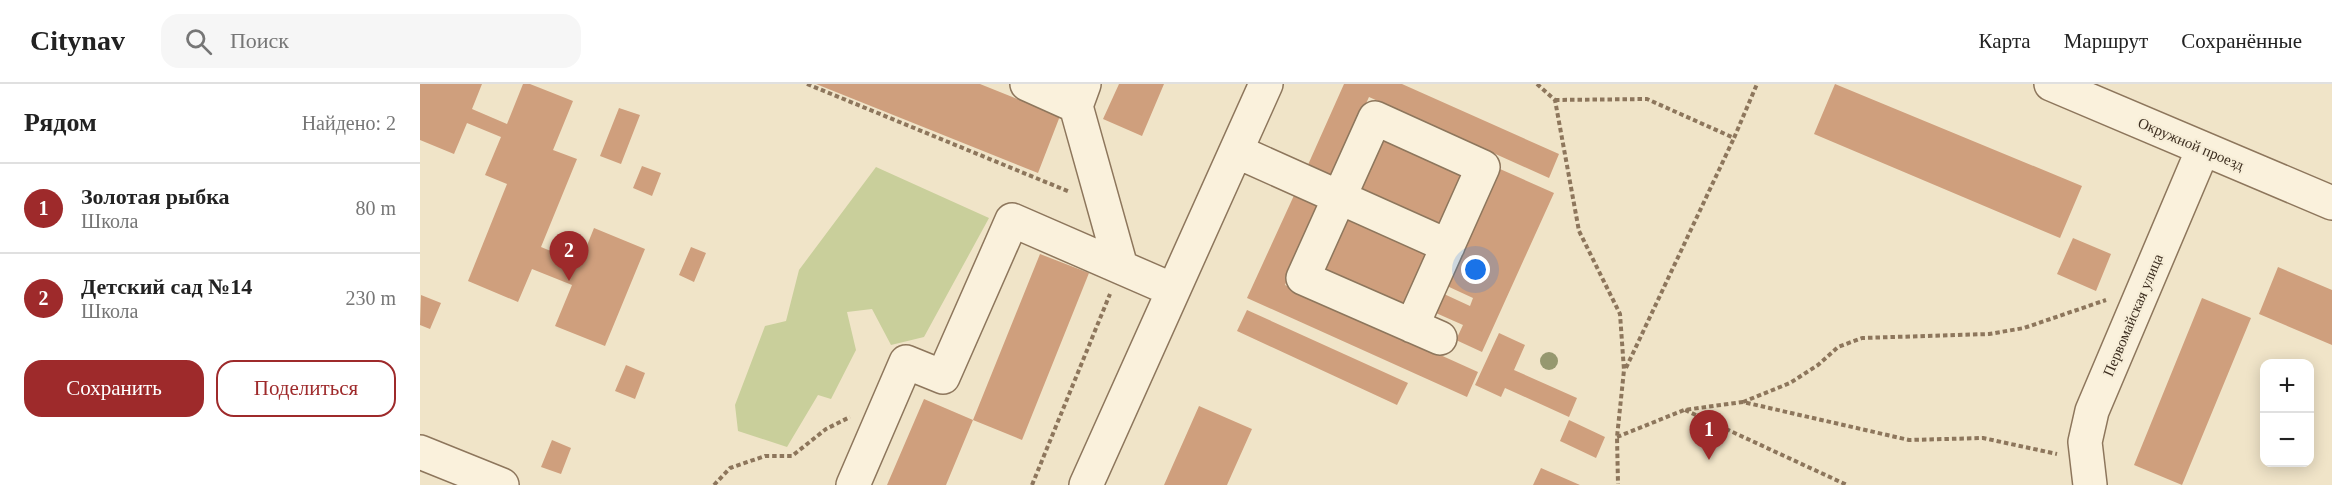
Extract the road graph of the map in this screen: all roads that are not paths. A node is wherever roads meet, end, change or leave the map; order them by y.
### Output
1 (1027, 84) edge
2 (1266, 84) edge
3 (2051, 84) edge
4 (1080, 95) edge
5 (2203, 149) junction
6 (1236, 151) junction
7 (1339, 197) junction
8 (2332, 203) edge
9 (1448, 246) junction
10 (1121, 267) junction
11 (1173, 290) junction
12 (420, 452) edge
13 (2088, 472) edge
14 (502, 485) edge
15 (853, 485) edge
16 (1086, 485) edge

1 - 4 street
2 - 6 street
3 - 5 street, Окружной проезд
4 - 10 street
5 - 8 street, Окружной проезд
5 - 13 street, Первомайская улица
6 - 7 street
6 - 11 street
7 - 9 street
7 - 9 street
7 - 9 street
10 - 11 street
10 - 15 street
11 - 16 street
12 - 14 street

